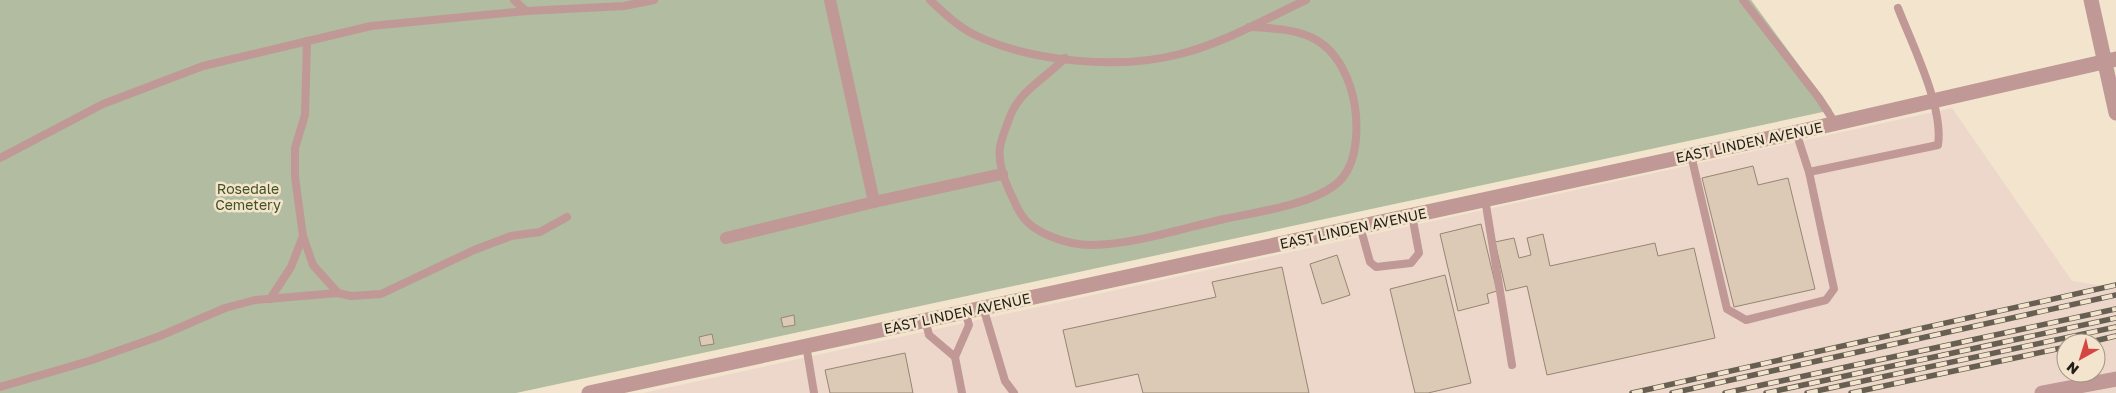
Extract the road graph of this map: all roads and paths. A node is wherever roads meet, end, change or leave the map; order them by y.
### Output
1 (514, 0) edge
2 (654, 0) edge
3 (830, 0) edge
4 (930, 0) edge
5 (1306, 0) edge
6 (1743, 0) edge
7 (2091, 0) edge
8 (624, 3) edge
9 (1898, 8) dead end
10 (526, 11) junction
11 (1250, 27) junction
12 (307, 40) junction
13 (1066, 58) junction
14 (2110, 61) edge
15 (1934, 101) junction
16 (2116, 113) edge
17 (1835, 123) junction
18 (1796, 132) junction
19 (1691, 155) junction
20 (0, 158) edge
21 (1809, 172) junction
22 (1002, 174) junction
23 (1485, 199) junction
24 (874, 202) junction
25 (1412, 215) junction
26 (568, 217) dead end
27 (1360, 226) junction
28 (303, 236) junction
29 (726, 238) dead end
30 (338, 293) junction
31 (270, 298) junction
32 (983, 307) junction
33 (966, 311) junction
34 (925, 319) junction
35 (806, 345) junction
36 (955, 357) junction
37 (1512, 365) dead end
38 (2116, 379) edge
39 (0, 387) edge
40 (589, 393) edge
41 (814, 393) edge
42 (962, 393) edge
43 (1014, 393) edge
44 (2042, 393) edge

1 - 10 lane
2 - 8 lane
3 - 24 street
4 - 13 lane
5 - 11 lane
6 - 17 lane
7 - 14 street
8 - 10 lane
9 - 15 lane
10 - 12 lane
11 - 13 lane
11 - 22 lane
12 - 20 lane
12 - 28 lane
13 - 22 lane
14 - 15 street, EAST LINDEN AVENUE
14 - 16 street
15 - 17 street, EAST LINDEN AVENUE
15 - 21 lane
17 - 18 street, EAST LINDEN AVENUE
18 - 19 street, EAST LINDEN AVENUE
18 - 21 lane
19 - 21 lane
19 - 23 street, EAST LINDEN AVENUE
22 - 24 street
23 - 25 street, EAST LINDEN AVENUE
23 - 37 lane
24 - 29 street
25 - 27 street, EAST LINDEN AVENUE
25 - 27 lane
26 - 30 lane
27 - 32 street, EAST LINDEN AVENUE
28 - 30 lane
28 - 31 lane
30 - 31 lane
31 - 39 lane
32 - 33 street, EAST LINDEN AVENUE
32 - 43 lane
33 - 34 street, EAST LINDEN AVENUE
33 - 36 lane
34 - 35 street, EAST LINDEN AVENUE
34 - 36 lane
35 - 40 street, EAST LINDEN AVENUE
35 - 41 lane
36 - 42 lane
38 - 44 street

